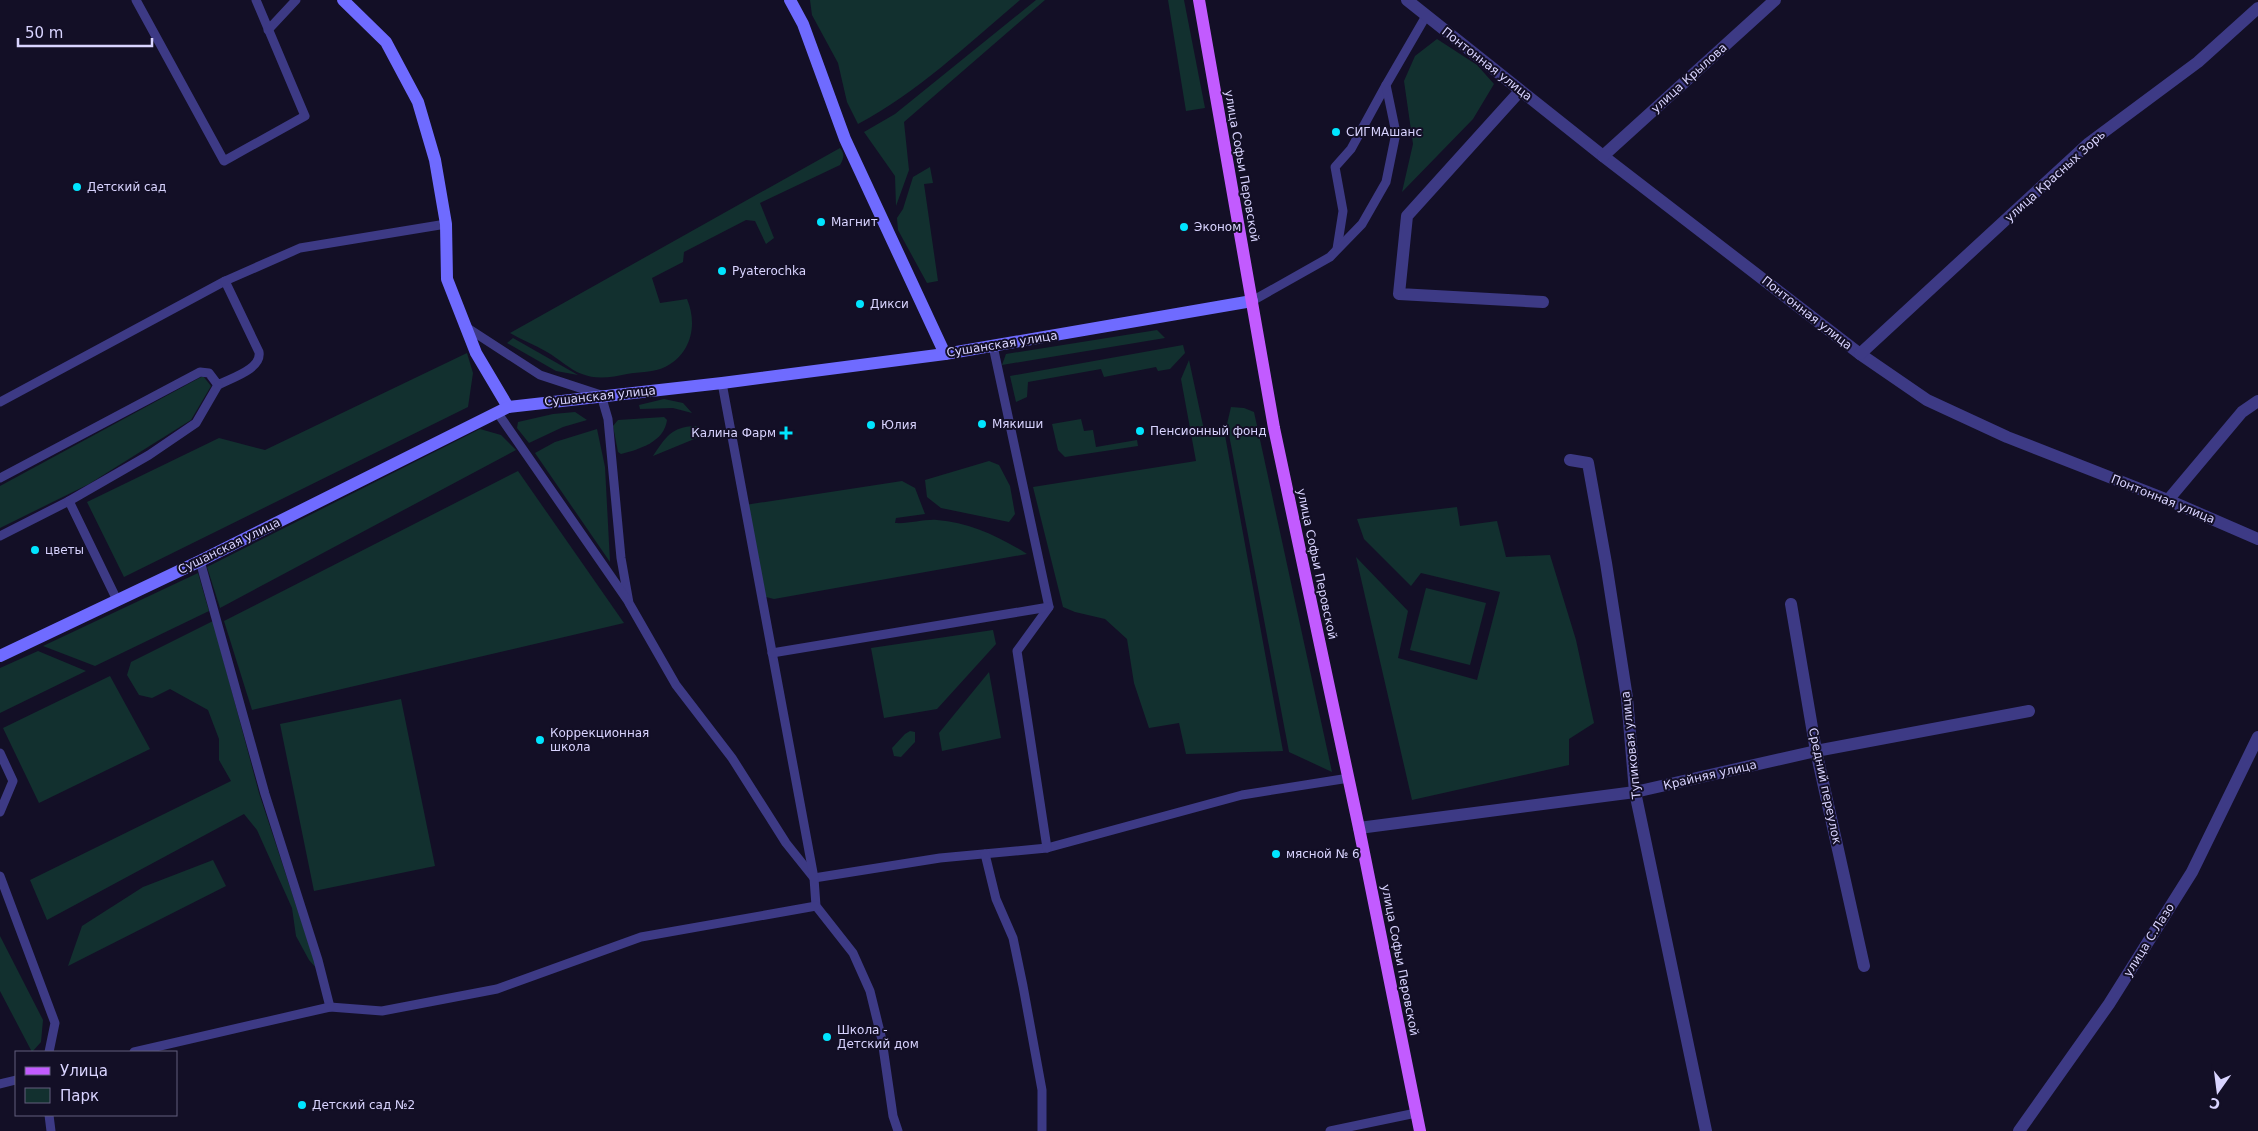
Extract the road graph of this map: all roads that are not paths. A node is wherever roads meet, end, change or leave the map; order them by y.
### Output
1 (136, 0) edge
2 (256, 0) edge
3 (296, 0) edge
4 (343, 0) edge
5 (790, 0) edge
6 (1199, 0) edge
7 (1407, 0) edge
8 (1775, 0) edge
9 (2258, 8) edge
10 (1426, 16) junction
11 (268, 30) junction
12 (1386, 85) junction
13 (1520, 91) junction
14 (1603, 156) junction
15 (446, 224) junction
16 (1337, 249) junction
17 (225, 281) junction
18 (1252, 301) junction
19 (1543, 302) dead end
20 (466, 327) junction
21 (994, 346) junction
22 (946, 354) junction
23 (1860, 354) junction
24 (722, 383) junction
25 (218, 385) junction
26 (601, 396) junction
27 (2258, 401) edge
28 (0, 402) edge
29 (502, 409) junction
30 (1570, 460) dead end
31 (0, 478) edge
32 (2168, 500) junction
33 (69, 501) junction
34 (0, 536) edge
35 (2258, 539) edge
36 (200, 561) junction
37 (117, 600) junction
38 (629, 603) junction
39 (1791, 604) dead end
40 (1049, 608) junction
41 (772, 653) junction
42 (0, 656) edge
43 (2029, 710) dead end
44 (2258, 736) edge
45 (1816, 750) junction
46 (0, 753) edge
47 (1349, 778) junction
48 (1635, 792) junction
49 (0, 812) edge
50 (1360, 828) junction
51 (1047, 848) junction
52 (985, 854) junction
53 (0, 876) edge
54 (814, 878) junction
55 (816, 906) junction
56 (1864, 966) dead end
57 (330, 1006) junction
58 (49, 1051) edge
59 (138, 1051) edge
60 (15, 1080) edge
61 (0, 1084) edge
62 (1416, 1113) junction
63 (49, 1116) edge
64 (51, 1131) edge
65 (898, 1131) edge
66 (1042, 1131) edge
67 (1330, 1131) edge
68 (1420, 1131) edge
69 (1706, 1131) edge
70 (2019, 1131) edge

1 - 11 lane
2 - 11 lane
3 - 11 lane
4 - 15 main road
5 - 22 main road
6 - 18 main road, улица Софьи Перовской
7 - 10 street, Понтонная улица
8 - 14 street, улица Крылова
9 - 23 street, улица Красных Зорь
10 - 12 lane
10 - 13 street, Понтонная улица
12 - 16 lane
12 - 16 lane
13 - 14 street, Понтонная улица
13 - 19 street
14 - 23 street, Понтонная улица
15 - 17 lane
15 - 20 main road
16 - 18 lane
17 - 25 lane
17 - 28 lane
18 - 21 main road, Сушанская улица
18 - 47 main road, улица Софьи Перовской
20 - 26 lane
20 - 29 main road
21 - 22 main road, Сушанская улица
21 - 40 lane
22 - 24 main road, Сушанская улица
23 - 32 street, Понтонная улица
24 - 26 main road, Сушанская улица
24 - 41 lane
25 - 31 lane
25 - 33 lane
26 - 29 main road, Сушанская улица
26 - 38 lane
27 - 32 street
29 - 36 main road, Сушанская улица
29 - 38 lane
30 - 48 street, Тупиковая улица
32 - 35 street, Понтонная улица
33 - 34 lane
33 - 37 lane
36 - 37 main road, Сушанская улица
36 - 57 lane
37 - 42 main road, Сушанская улица
38 - 54 lane
39 - 45 street, Средний переулок
40 - 41 lane
40 - 51 lane
41 - 54 lane
43 - 45 street, Крайняя улица
44 - 70 street, улица С.Лазо
45 - 48 street, Крайняя улица
45 - 56 street, Средний переулок
46 - 49 lane
47 - 50 main road, улица Софьи Перовской
47 - 51 lane
48 - 50 street, Крайняя улица
48 - 69 street, Тупиковая улица
50 - 62 main road, улица Софьи Перовской
51 - 52 lane
52 - 54 lane
52 - 66 lane
53 - 58 lane
54 - 55 lane
55 - 57 lane
55 - 65 lane
57 - 59 lane
60 - 61 lane
62 - 67 lane
62 - 68 main road, улица Софьи Перовской
63 - 64 lane

